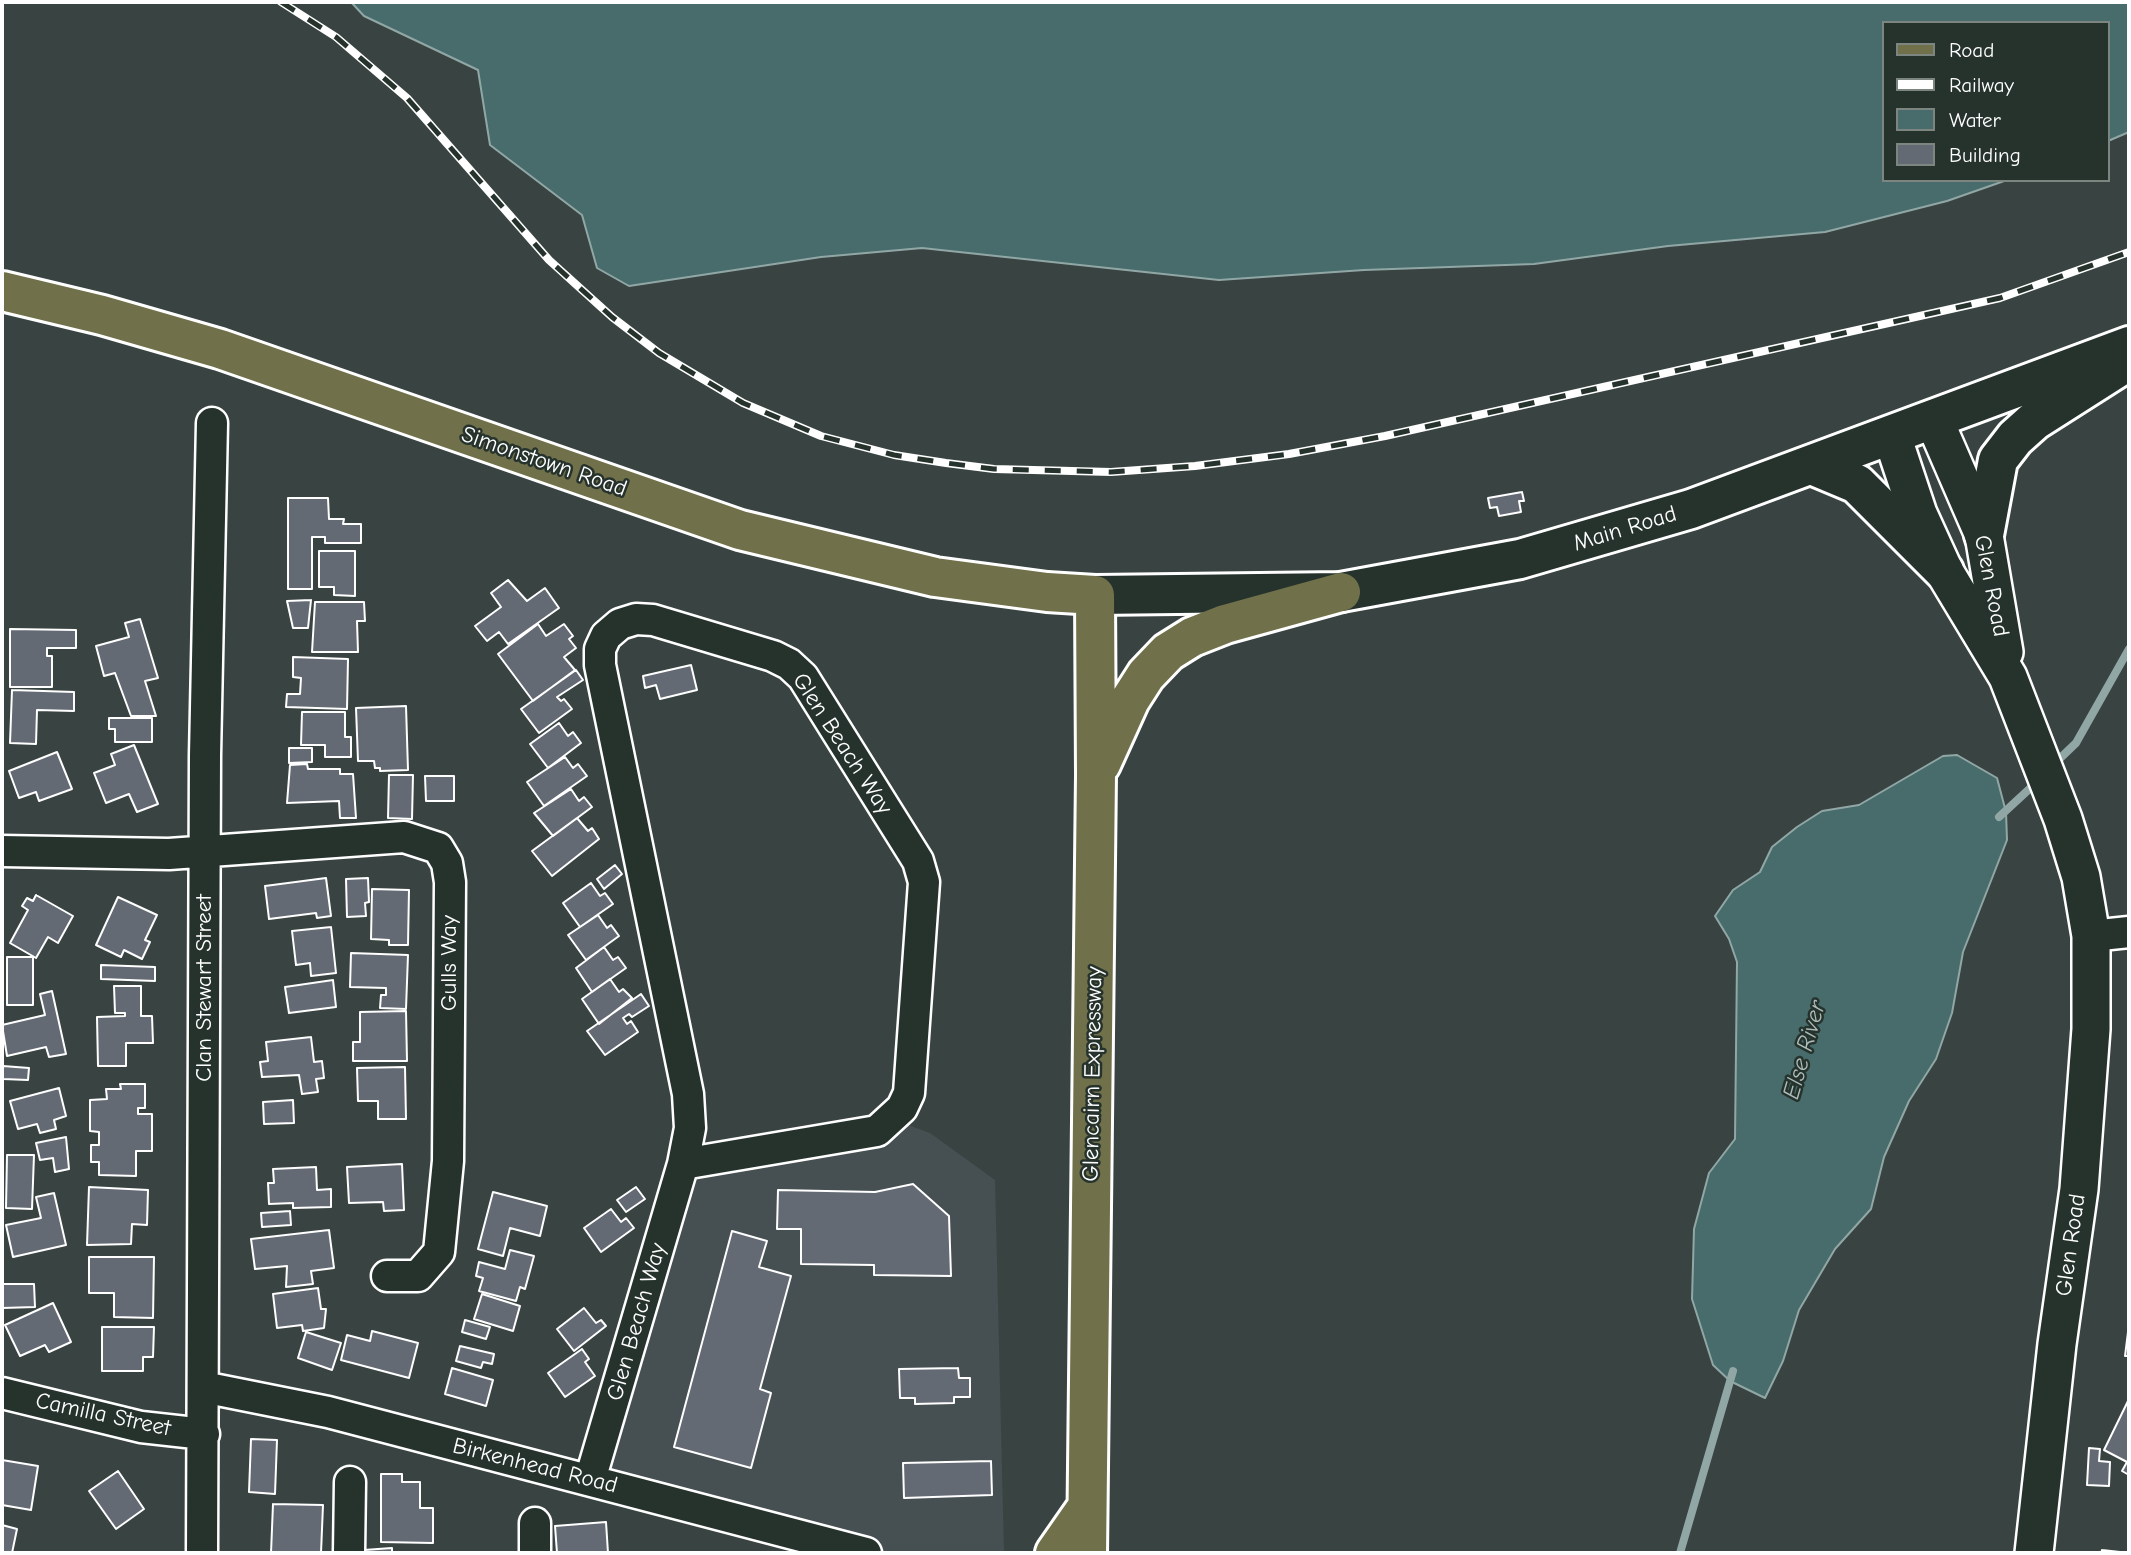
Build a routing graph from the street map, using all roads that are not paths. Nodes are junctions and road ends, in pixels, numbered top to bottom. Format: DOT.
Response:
graph roads {
  1 [pos="2,291"];
  2 [pos="2129,346"];
  3 [pos="2129,360"];
  4 [pos="1934,420"];
  5 [pos="212,423"];
  6 [pos="1892,436"];
  7 [pos="1814,466"];
  8 [pos="1984,535"];
  9 [pos="1944,570"];
  10 [pos="1341,592"];
  11 [pos="1095,595"];
  12 [pos="2008,677"];
  13 [pos="1096,775"];
  14 [pos="2,851"];
  15 [pos="205,851"];
  16 [pos="2129,932"];
  17 [pos="2091,936"];
  18 [pos="683,1164"];
  19 [pos="387,1276"];
  20 [pos="203,1387"];
  21 [pos="2,1393"];
  22 [pos="204,1434"];
  23 [pos="590,1480"];
  24 [pos="350,1482"];
  25 [pos="1087,1507"];
  26 [pos="536,1524"];
  27 [pos="202,1553"];
  28 [pos="349,1553"];
  29 [pos="536,1553"];
  30 [pos="866,1553"];
  31 [pos="1055,1553"];
  32 [pos="1087,1553"];
  33 [pos="2034,1553"];
  1 -- 11 [label="main road, Simonstown Road"];
  2 -- 4 [label="main road, Main Road"];
  3 -- 8 [label="main road"];
  4 -- 6 [label="main road, Main Road"];
  4 -- 8 [label="street, Glen Road"];
  5 -- 15 [label="street, Clan Stewart Street"];
  6 -- 7 [label="main road, Main Road"];
  6 -- 9 [label="street, Glen Road"];
  7 -- 9 [label="main road"];
  7 -- 10 [label="main road, Main Road"];
  8 -- 12 [label="street, Glen Road"];
  9 -- 12 [label="street, Glen Road"];
  10 -- 11 [label="main road, Main Road"];
  10 -- 13 [label="main road"];
  11 -- 13 [label="main road, Glencairn Expressway"];
  12 -- 17 [label="street, Glen Road"];
  13 -- 25 [label="main road, Glencairn Expressway"];
  14 -- 15 [label="street, Gulls Way"];
  15 -- 19 [label="street, Gulls Way"];
  15 -- 20 [label="street, Clan Stewart Street"];
  16 -- 17 [label="street"];
  17 -- 33 [label="street, Glen Road"];
  18 -- 18 [label="street, Glen Beach Way"];
  18 -- 23 [label="street, Glen Beach Way"];
  20 -- 22 [label="street, Clan Stewart Street"];
  20 -- 23 [label="street, Birkenhead Road"];
  21 -- 22 [label="street, Camilla Street"];
  22 -- 27 [label="street, Clan Stewart Street"];
  23 -- 30 [label="street, Birkenhead Road"];
  24 -- 28 [label="street"];
  25 -- 31 [label="main road"];
  25 -- 32 [label="main road, Glencairn Expressway"];
  26 -- 29 [label="street"];
}
